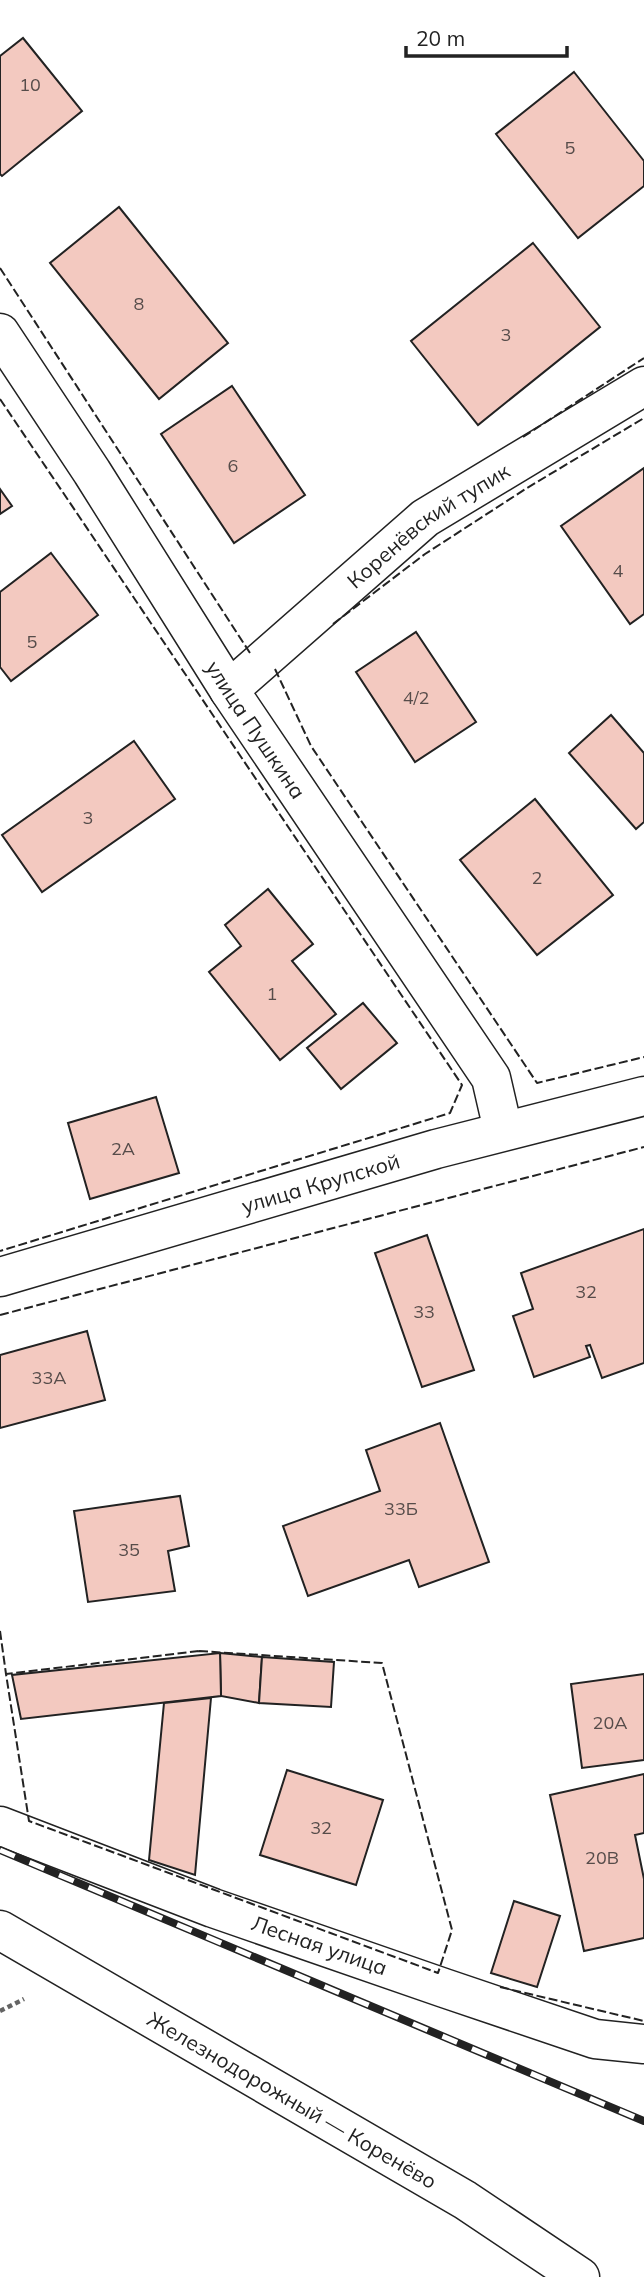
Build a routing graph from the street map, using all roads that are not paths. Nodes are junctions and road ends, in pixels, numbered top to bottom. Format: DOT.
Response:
graph roads {
  1 [pos="0,333"];
  2 [pos="644,386"];
  3 [pos="229,690"];
  4 [pos="644,1096"];
  5 [pos="503,1130"];
  6 [pos="0,1277"];
  7 [pos="0,1826"];
  8 [pos="0,1930"];
  9 [pos="644,2044"];
  10 [pos="580,2277"];
  1 -- 3 [label="street, улица Пушкина"];
  2 -- 3 [label="street, Коренёвский тупик"];
  3 -- 5 [label="street, улица Пушкина"];
  4 -- 5 [label="street, улица Крупской"];
  5 -- 6 [label="street, улица Крупской"];
  7 -- 9 [label="street, Лесная улица"];
  8 -- 10 [label="street, Железнодорожный — Коренёво"];
}
